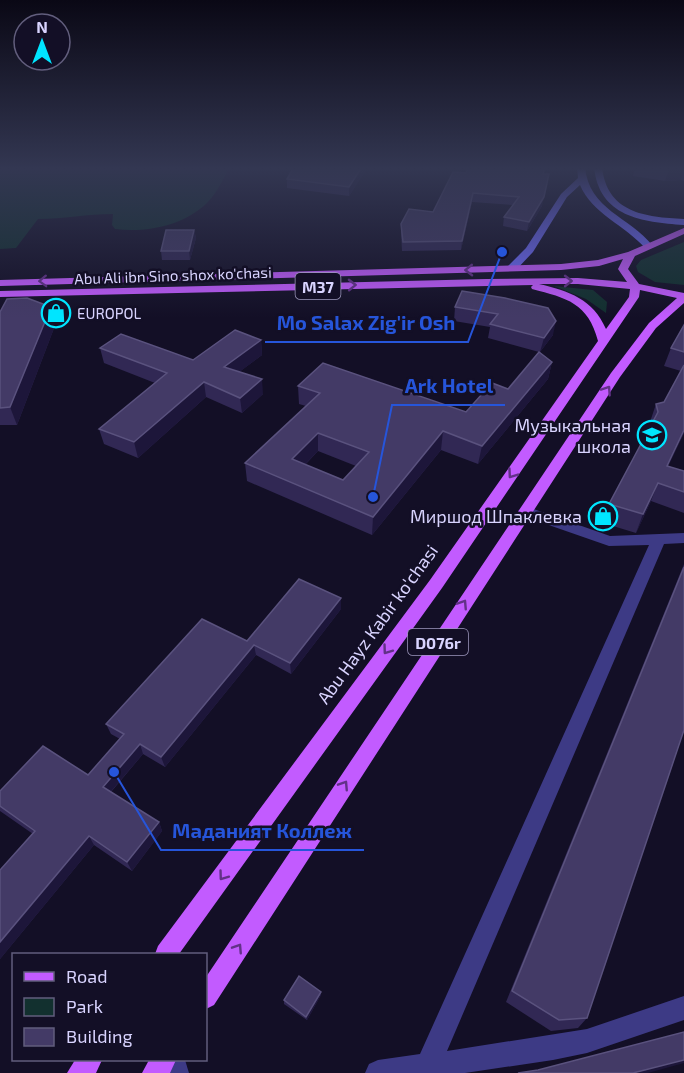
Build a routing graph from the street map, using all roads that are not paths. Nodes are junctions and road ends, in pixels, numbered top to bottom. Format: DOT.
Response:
graph roads {
  1 [pos="551,217"];
  2 [pos="615,217"];
  3 [pos="646,217"];
  4 [pos="684,222"];
  5 [pos="684,231"];
  6 [pos="648,246"];
  7 [pos="631,254"];
  8 [pos="511,269"];
  9 [pos="486,282"];
  10 [pos="0,283"];
  11 [pos="635,286"];
  12 [pos="0,294"];
  13 [pos="684,297"];
  14 [pos="604,342"];
  15 [pos="525,511"];
  16 [pos="684,538"];
  17 [pos="659,539"];
  18 [pos="167,953"];
  19 [pos="207,995"];
  20 [pos="684,1008"];
  21 [pos="428,1066"];
  22 [pos="378,1073"];
  1 -- 8 [label="main road"];
  2 -- 6 [label="main road"];
  3 -- 4 [label="main road"];
  5 -- 6 [label="main road, M37"];
  6 -- 7 [label="main road, M37"];
  7 -- 8 [label="main road, Abu Ali ibn Sino shox ko'chasi / M37"];
  7 -- 11 [label="main road"];
  8 -- 10 [label="main road, Abu Ali ibn Sino shox ko'chasi / M37, one-way"];
  9 -- 11 [label="main road, Abu Ali ibn Sino shox ko'chasi / M37, one-way"];
  12 -- 9 [label="main road, Abu Ali ibn Sino shox ko'chasi / M37, one-way"];
  9 -- 14 [label="main road"];
  11 -- 13 [label="main road, M37"];
  11 -- 14 [label="main road, Abu Hayz Kabir ko'chasi / D076r"];
  15 -- 13 [label="main road, D076r, one-way"];
  14 -- 18 [label="main road, Abu Hayz Kabir ko'chasi / D076r, one-way"];
  15 -- 17 [label="street"];
  19 -- 15 [label="main road, D076r, one-way"];
  16 -- 17 [label="street"];
  17 -- 21 [label="street"];
  20 -- 21 [label="street"];
  21 -- 22 [label="street"];
}
